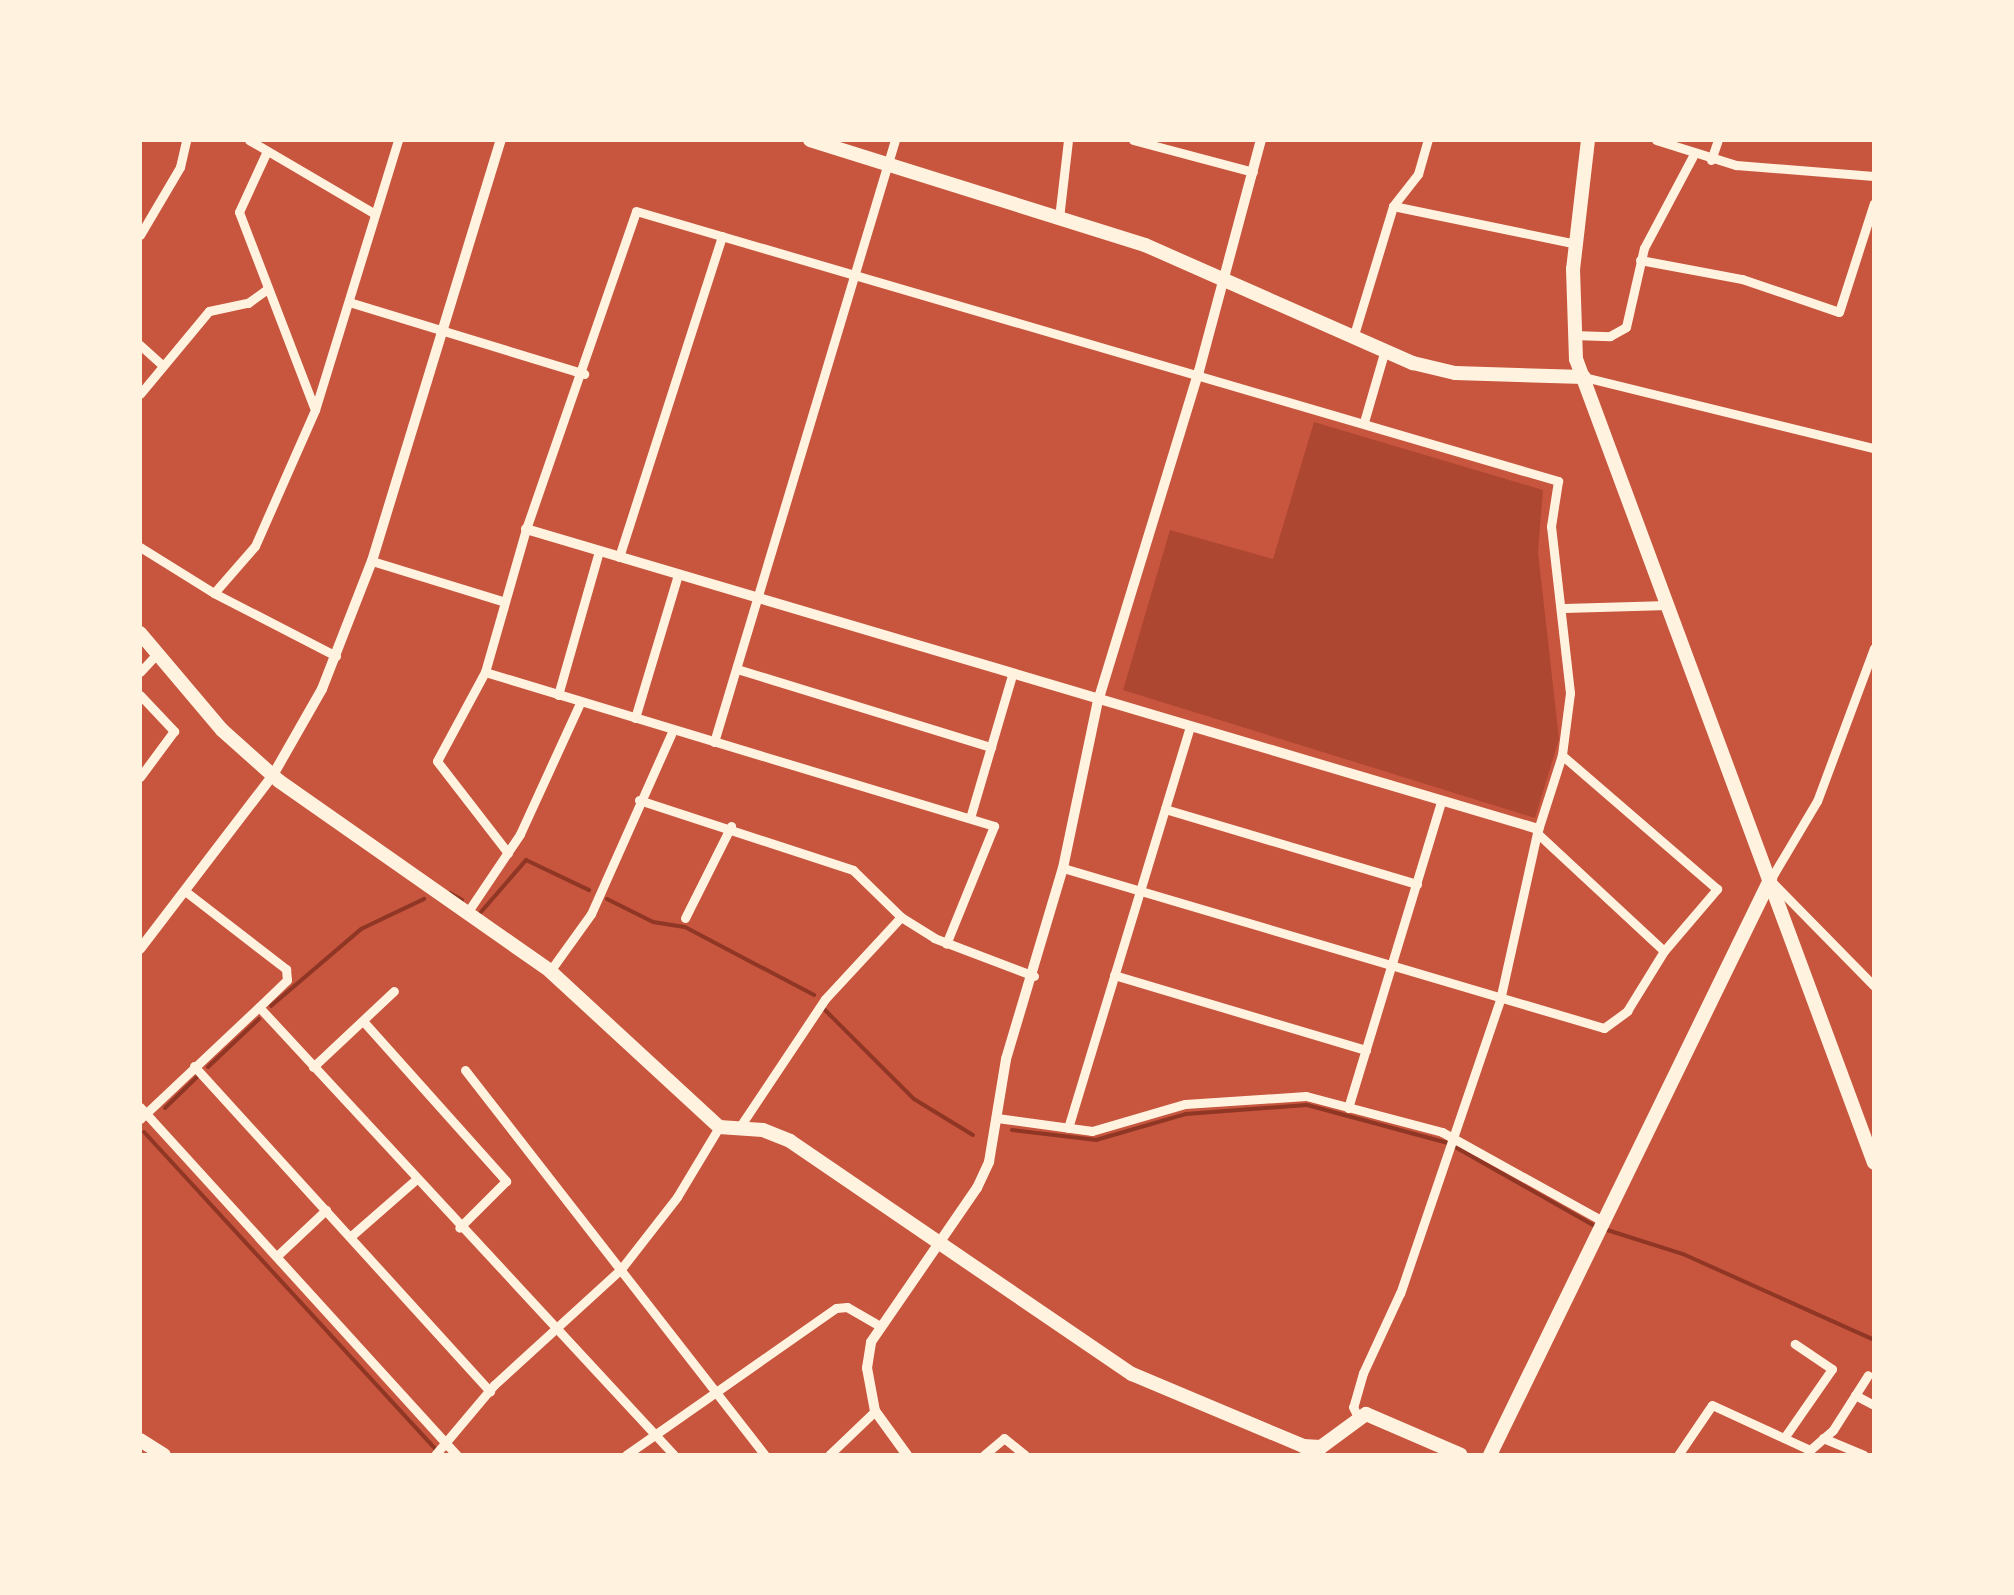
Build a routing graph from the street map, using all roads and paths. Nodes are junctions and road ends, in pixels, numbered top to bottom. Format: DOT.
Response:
graph roads {
  1 [pos="186,140"];
  2 [pos="249,140"];
  3 [pos="398,140"];
  4 [pos="501,140"];
  5 [pos="810,140"];
  6 [pos="894,140"];
  7 [pos="1068,140"];
  8 [pos="1133,140"];
  9 [pos="1262,140"];
  10 [pos="1428,140"];
  11 [pos="1588,140"];
  12 [pos="1656,140"];
  13 [pos="1718,140"];
  14 [pos="267,151"];
  15 [pos="1693,156"];
  16 [pos="1711,160"];
  17 [pos="888,168"];
  18 [pos="1253,172"];
  19 [pos="1874,176"];
  20 [pos="1874,203"];
  21 [pos="1393,206"];
  22 [pos="375,214"];
  23 [pos="1059,218"];
  24 [pos="140,235"];
  25 [pos="722,236"];
  26 [pos="1576,244"];
  27 [pos="1640,260"];
  28 [pos="857,273"];
  29 [pos="1226,279"];
  30 [pos="267,289"];
  31 [pos="349,302"];
  32 [pos="444,332"];
  33 [pos="1573,336"];
  34 [pos="1352,341"];
  35 [pos="140,345"];
  36 [pos="1384,354"];
  37 [pos="161,364"];
  38 [pos="1200,371"];
  39 [pos="584,374"];
  40 [pos="1584,377"];
  41 [pos="140,394"];
  42 [pos="316,410"];
  43 [pos="1364,422"];
  44 [pos="1874,448"];
  45 [pos="526,529"];
  46 [pos="140,547"];
  47 [pos="600,551"];
  48 [pos="619,557"];
  49 [pos="372,562"];
  50 [pos="678,574"];
  51 [pos="214,594"];
  52 [pos="760,599"];
  53 [pos="505,602"];
  54 [pos="1668,605"];
  55 [pos="1564,608"];
  56 [pos="140,632"];
  57 [pos="1874,648"];
  58 [pos="158,653"];
  59 [pos="336,656"];
  60 [pos="737,669"];
  61 [pos="140,672"];
  62 [pos="485,672"];
  63 [pos="1012,675"];
  64 [pos="558,694"];
  65 [pos="140,695"];
  66 [pos="581,701"];
  67 [pos="1098,701"];
  68 [pos="635,718"];
  69 [pos="1190,728"];
  70 [pos="672,730"];
  71 [pos="714,742"];
  72 [pos="991,747"];
  73 [pos="1562,755"];
  74 [pos="274,775"];
  75 [pos="140,778"];
  76 [pos="639,800"];
  77 [pos="1441,801"];
  78 [pos="1165,809"];
  79 [pos="970,818"];
  80 [pos="731,826"];
  81 [pos="1538,831"];
  82 [pos="508,853"];
  83 [pos="1063,868"];
  84 [pos="1770,880"];
  85 [pos="1417,884"];
  86 [pos="185,891"];
  87 [pos="1140,891"];
  88 [pos="467,912"];
  89 [pos="900,917"];
  90 [pos="685,918"];
  91 [pos="946,944"];
  92 [pos="140,949"];
  93 [pos="1664,951"];
  94 [pos="1393,963"];
  95 [pos="550,971"];
  96 [pos="1114,975"];
  97 [pos="1034,976"];
  98 [pos="1874,986"];
  99 [pos="394,991"];
  100 [pos="1500,1000"];
  101 [pos="259,1006"];
  102 [pos="363,1020"];
  103 [pos="1366,1050"];
  104 [pos="194,1066"];
  105 [pos="313,1067"];
  106 [pos="465,1070"];
  107 [pos="1348,1108"];
  108 [pos="142,1113"];
  109 [pos="997,1118"];
  110 [pos="719,1126"];
  111 [pos="739,1128"];
  112 [pos="1068,1128"];
  113 [pos="1452,1137"];
  114 [pos="1872,1151"];
  115 [pos="414,1181"];
  116 [pos="326,1210"];
  117 [pos="1599,1225"];
  118 [pos="459,1228"];
  119 [pos="350,1237"];
  120 [pos="935,1245"];
  121 [pos="278,1255"];
  122 [pos="621,1268"];
  123 [pos="878,1325"];
  124 [pos="556,1329"];
  125 [pos="1795,1344"];
  126 [pos="1868,1375"];
  127 [pos="490,1391"];
  128 [pos="717,1394"];
  129 [pos="1855,1396"];
  130 [pos="1874,1405"];
  131 [pos="874,1411"];
  132 [pos="1359,1418"];
  133 [pos="656,1433"];
  134 [pos="1784,1438"];
  135 [pos="1824,1438"];
  136 [pos="140,1440"];
  137 [pos="441,1448"];
  138 [pos="1317,1451"];
  139 [pos="164,1455"];
  140 [pos="457,1455"];
  141 [pos="626,1455"];
  142 [pos="674,1455"];
  143 [pos="764,1455"];
  144 [pos="829,1455"];
  145 [pos="907,1455"];
  146 [pos="984,1455"];
  147 [pos="1024,1455"];
  148 [pos="1461,1455"];
  149 [pos="1490,1455"];
  150 [pos="1678,1455"];
  151 [pos="1864,1455"];
  1 -- 24 [label="street"];
  2 -- 14 [label="street"];
  3 -- 22 [label="street"];
  4 -- 32 [label="street"];
  5 -- 17 [label="main road"];
  6 -- 17 [label="street"];
  7 -- 23 [label="street"];
  8 -- 18 [label="street"];
  9 -- 18 [label="street"];
  10 -- 21 [label="street"];
  11 -- 26 [label="main road"];
  12 -- 15 [label="street"];
  13 -- 16 [label="street"];
  14 -- 22 [label="street"];
  14 -- 30 [label="street"];
  15 -- 16 [label="street"];
  15 -- 27 [label="street"];
  16 -- 19 [label="street"];
  17 -- 23 [label="main road"];
  17 -- 28 [label="street"];
  18 -- 29 [label="street"];
  20 -- 27 [label="street"];
  21 -- 26 [label="street"];
  21 -- 34 [label="street"];
  22 -- 31 [label="street"];
  23 -- 29 [label="main road"];
  25 -- 28 [label="street"];
  25 -- 39 [label="street"];
  25 -- 48 [label="street"];
  26 -- 33 [label="main road"];
  27 -- 33 [label="street"];
  28 -- 38 [label="street"];
  28 -- 52 [label="street"];
  29 -- 34 [label="main road"];
  29 -- 38 [label="street"];
  30 -- 37 [label="street"];
  30 -- 42 [label="street"];
  31 -- 32 [label="street"];
  31 -- 42 [label="street"];
  32 -- 39 [label="street"];
  32 -- 49 [label="street"];
  33 -- 40 [label="main road"];
  34 -- 36 [label="main road"];
  35 -- 37 [label="street"];
  36 -- 40 [label="main road"];
  36 -- 43 [label="street"];
  37 -- 41 [label="street"];
  38 -- 43 [label="street"];
  38 -- 67 [label="street"];
  39 -- 45 [label="street"];
  40 -- 44 [label="street"];
  40 -- 54 [label="main road"];
  42 -- 51 [label="street"];
  43 -- 55 [label="street"];
  45 -- 47 [label="street"];
  45 -- 53 [label="street"];
  46 -- 51 [label="street"];
  47 -- 48 [label="street"];
  47 -- 64 [label="street"];
  48 -- 50 [label="street"];
  49 -- 53 [label="street"];
  49 -- 59 [label="street"];
  50 -- 52 [label="street"];
  50 -- 68 [label="street"];
  51 -- 59 [label="street"];
  52 -- 60 [label="street"];
  52 -- 63 [label="street"];
  53 -- 62 [label="street"];
  54 -- 55 [label="street"];
  54 -- 84 [label="main road"];
  55 -- 73 [label="street"];
  56 -- 58 [label="main road"];
  57 -- 84 [label="street"];
  58 -- 61 [label="street"];
  58 -- 74 [label="main road"];
  59 -- 74 [label="street"];
  60 -- 71 [label="street"];
  60 -- 72 [label="street"];
  62 -- 64 [label="street"];
  62 -- 82 [label="street"];
  63 -- 67 [label="street"];
  63 -- 72 [label="street"];
  64 -- 66 [label="street"];
  65 -- 75 [label="street"];
  66 -- 68 [label="street"];
  66 -- 82 [label="street"];
  67 -- 69 [label="street"];
  67 -- 83 [label="street"];
  68 -- 70 [label="street"];
  69 -- 77 [label="street"];
  69 -- 78 [label="street"];
  70 -- 71 [label="street"];
  70 -- 76 [label="street"];
  71 -- 79 [label="street"];
  72 -- 79 [label="street"];
  73 -- 81 [label="street"];
  73 -- 93 [label="street"];
  74 -- 86 [label="street"];
  74 -- 88 [label="main road"];
  76 -- 80 [label="street"];
  76 -- 95 [label="street"];
  77 -- 81 [label="street"];
  77 -- 85 [label="street"];
  78 -- 85 [label="street"];
  78 -- 87 [label="street"];
  79 -- 91 [label="street"];
  80 -- 89 [label="street"];
  80 -- 90 [label="street"];
  81 -- 93 [label="street"];
  81 -- 100 [label="street"];
  82 -- 88 [label="street"];
  83 -- 87 [label="street"];
  83 -- 97 [label="street"];
  84 -- 98 [label="street"];
  84 -- 114 [label="main road"];
  84 -- 117 [label="main road"];
  85 -- 94 [label="street"];
  86 -- 92 [label="street"];
  86 -- 101 [label="street"];
  87 -- 94 [label="street"];
  87 -- 96 [label="street"];
  88 -- 95 [label="main road"];
  89 -- 91 [label="street"];
  89 -- 111 [label="street"];
  91 -- 97 [label="street"];
  93 -- 100 [label="street"];
  94 -- 100 [label="street"];
  94 -- 103 [label="street"];
  95 -- 110 [label="main road"];
  96 -- 103 [label="street"];
  96 -- 112 [label="street"];
  97 -- 109 [label="street"];
  99 -- 102 [label="street"];
  100 -- 113 [label="street"];
  101 -- 104 [label="street"];
  101 -- 105 [label="street"];
  102 -- 105 [label="street"];
  102 -- 118 [label="street"];
  103 -- 107 [label="street"];
  104 -- 108 [label="street"];
  104 -- 116 [label="street"];
  105 -- 115 [label="street"];
  106 -- 122 [label="street"];
  107 -- 112 [label="street"];
  107 -- 113 [label="street"];
  108 -- 121 [label="street"];
  109 -- 112 [label="street"];
  109 -- 120 [label="street"];
  110 -- 111 [label="main road"];
  110 -- 122 [label="street"];
  111 -- 120 [label="main road"];
  113 -- 117 [label="street"];
  113 -- 132 [label="street"];
  115 -- 118 [label="street"];
  115 -- 119 [label="street"];
  116 -- 119 [label="street"];
  116 -- 121 [label="street"];
  117 -- 149 [label="main road"];
  118 -- 124 [label="street"];
  119 -- 127 [label="street"];
  120 -- 123 [label="street"];
  120 -- 138 [label="main road"];
  121 -- 137 [label="street"];
  122 -- 124 [label="street"];
  122 -- 128 [label="street"];
  123 -- 128 [label="street"];
  123 -- 131 [label="street"];
  124 -- 127 [label="street"];
  124 -- 133 [label="street"];
  125 -- 134 [label="street"];
  126 -- 129 [label="street"];
  127 -- 137 [label="street"];
  128 -- 133 [label="street"];
  128 -- 143 [label="street"];
  129 -- 130 [label="street"];
  129 -- 135 [label="street"];
  131 -- 144 [label="street"];
  131 -- 145 [label="street"];
  132 -- 138 [label="main road"];
  132 -- 148 [label="main road"];
  133 -- 141 [label="street"];
  133 -- 142 [label="street"];
  134 -- 135 [label="street"];
  134 -- 150 [label="street"];
  135 -- 151 [label="street"];
  136 -- 139 [label="main road"];
  137 -- 140 [label="street"];
  146 -- 147 [label="street"];
}
